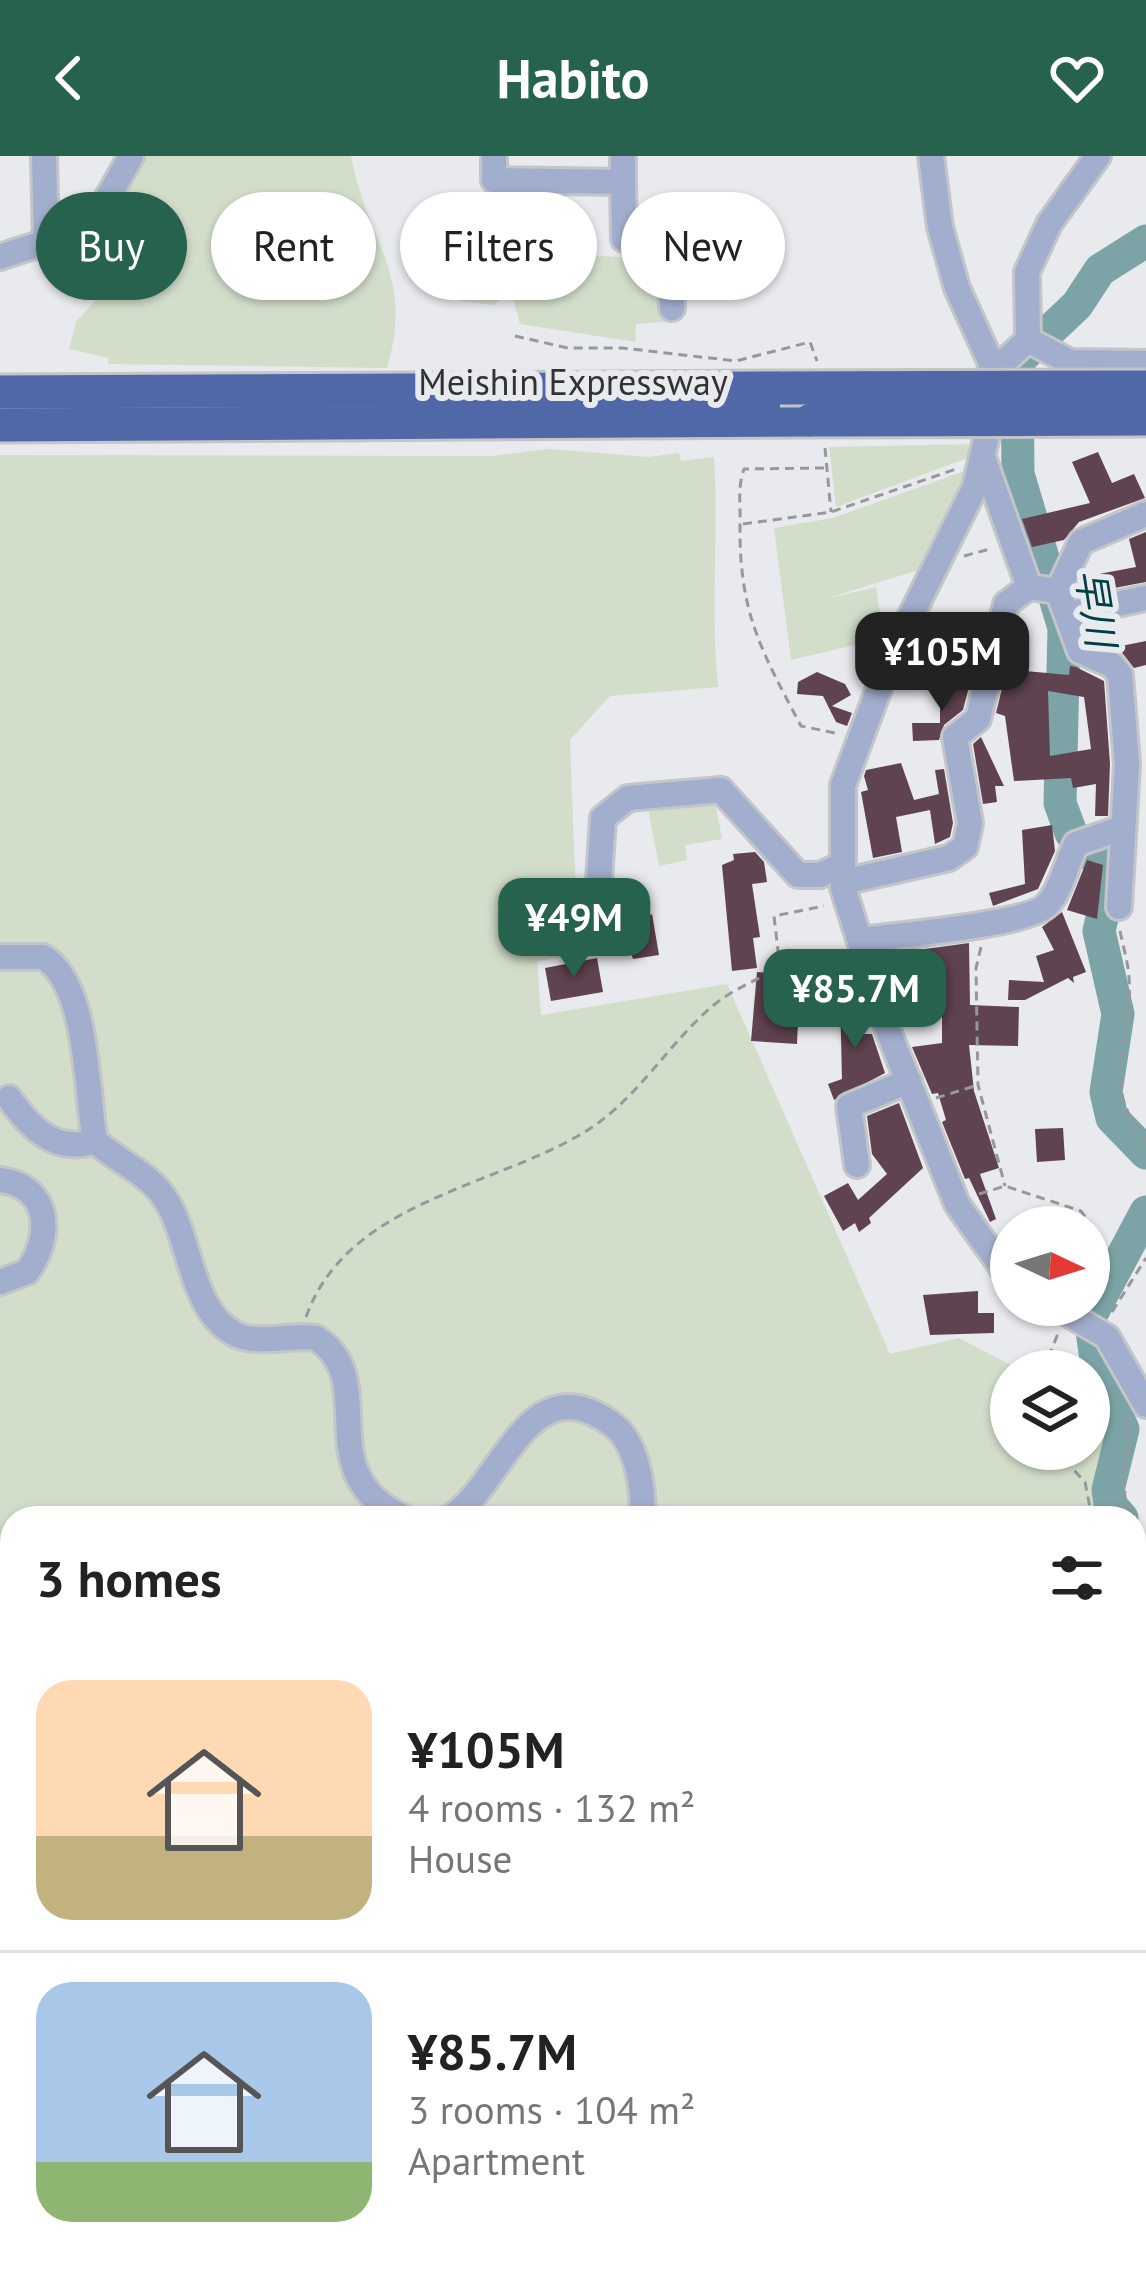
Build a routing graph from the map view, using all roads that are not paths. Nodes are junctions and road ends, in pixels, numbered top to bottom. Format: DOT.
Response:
graph roads {
  1 [pos="44,156"];
  2 [pos="131,156"];
  3 [pos="494,156"];
  4 [pos="623,156"];
  5 [pos="931,156"];
  6 [pos="1098,156"];
  7 [pos="623,182"];
  8 [pos="45,192"];
  9 [pos="112,192"];
  10 [pos="36,244"];
  11 [pos="0,256"];
  12 [pos="672,308"];
  13 [pos="1034,342"];
  14 [pos="991,363"];
  15 [pos="1146,363"];
  16 [pos="1146,387"];
  17 [pos="0,392"];
  18 [pos="1146,419"];
  19 [pos="0,425"];
  20 [pos="984,460"];
  21 [pos="1146,514"];
  22 [pos="1052,595"];
  23 [pos="1146,598"];
  24 [pos="1122,828"];
  25 [pos="839,884"];
  26 [pos="1119,907"];
  27 [pos="628,911"];
  28 [pos="862,940"];
  29 [pos="0,957"];
  30 [pos="913,1092"];
  31 [pos="9,1098"];
  32 [pos="95,1142"];
  33 [pos="857,1165"];
  34 [pos="0,1180"];
  35 [pos="990,1250"];
  36 [pos="0,1282"];
  37 [pos="1090,1326"];
  38 [pos="1144,1401"];
  39 [pos="385,1506"];
  40 [pos="465,1506"];
  41 [pos="640,1506"];
  1 -- 8 [label="street"];
  2 -- 9 [label="street"];
  3 -- 7 [label="street"];
  4 -- 7 [label="street"];
  5 -- 14 [label="street"];
  6 -- 13 [label="street"];
  7 -- 12 [label="street"];
  10 -- 11 [label="street"];
  13 -- 14 [label="street"];
  13 -- 15 [label="street"];
  14 -- 20 [label="street"];
  16 -- 17 [label="highway, Meishin Expressway, bridge"];
  18 -- 19 [label="highway, Meishin Expressway, bridge"];
  20 -- 22 [label="street"];
  20 -- 25 [label="street"];
  21 -- 22 [label="street"];
  22 -- 23 [label="street"];
  22 -- 24 [label="street"];
  22 -- 25 [label="street"];
  24 -- 26 [label="street"];
  24 -- 28 [label="street"];
  25 -- 27 [label="street"];
  25 -- 28 [label="street"];
  28 -- 30 [label="street"];
  29 -- 32 [label="street"];
  30 -- 33 [label="street"];
  30 -- 35 [label="street"];
  31 -- 32 [label="street"];
  32 -- 39 [label="street"];
  34 -- 36 [label="street"];
  37 -- 38 [label="street"];
  40 -- 41 [label="street"];
}
